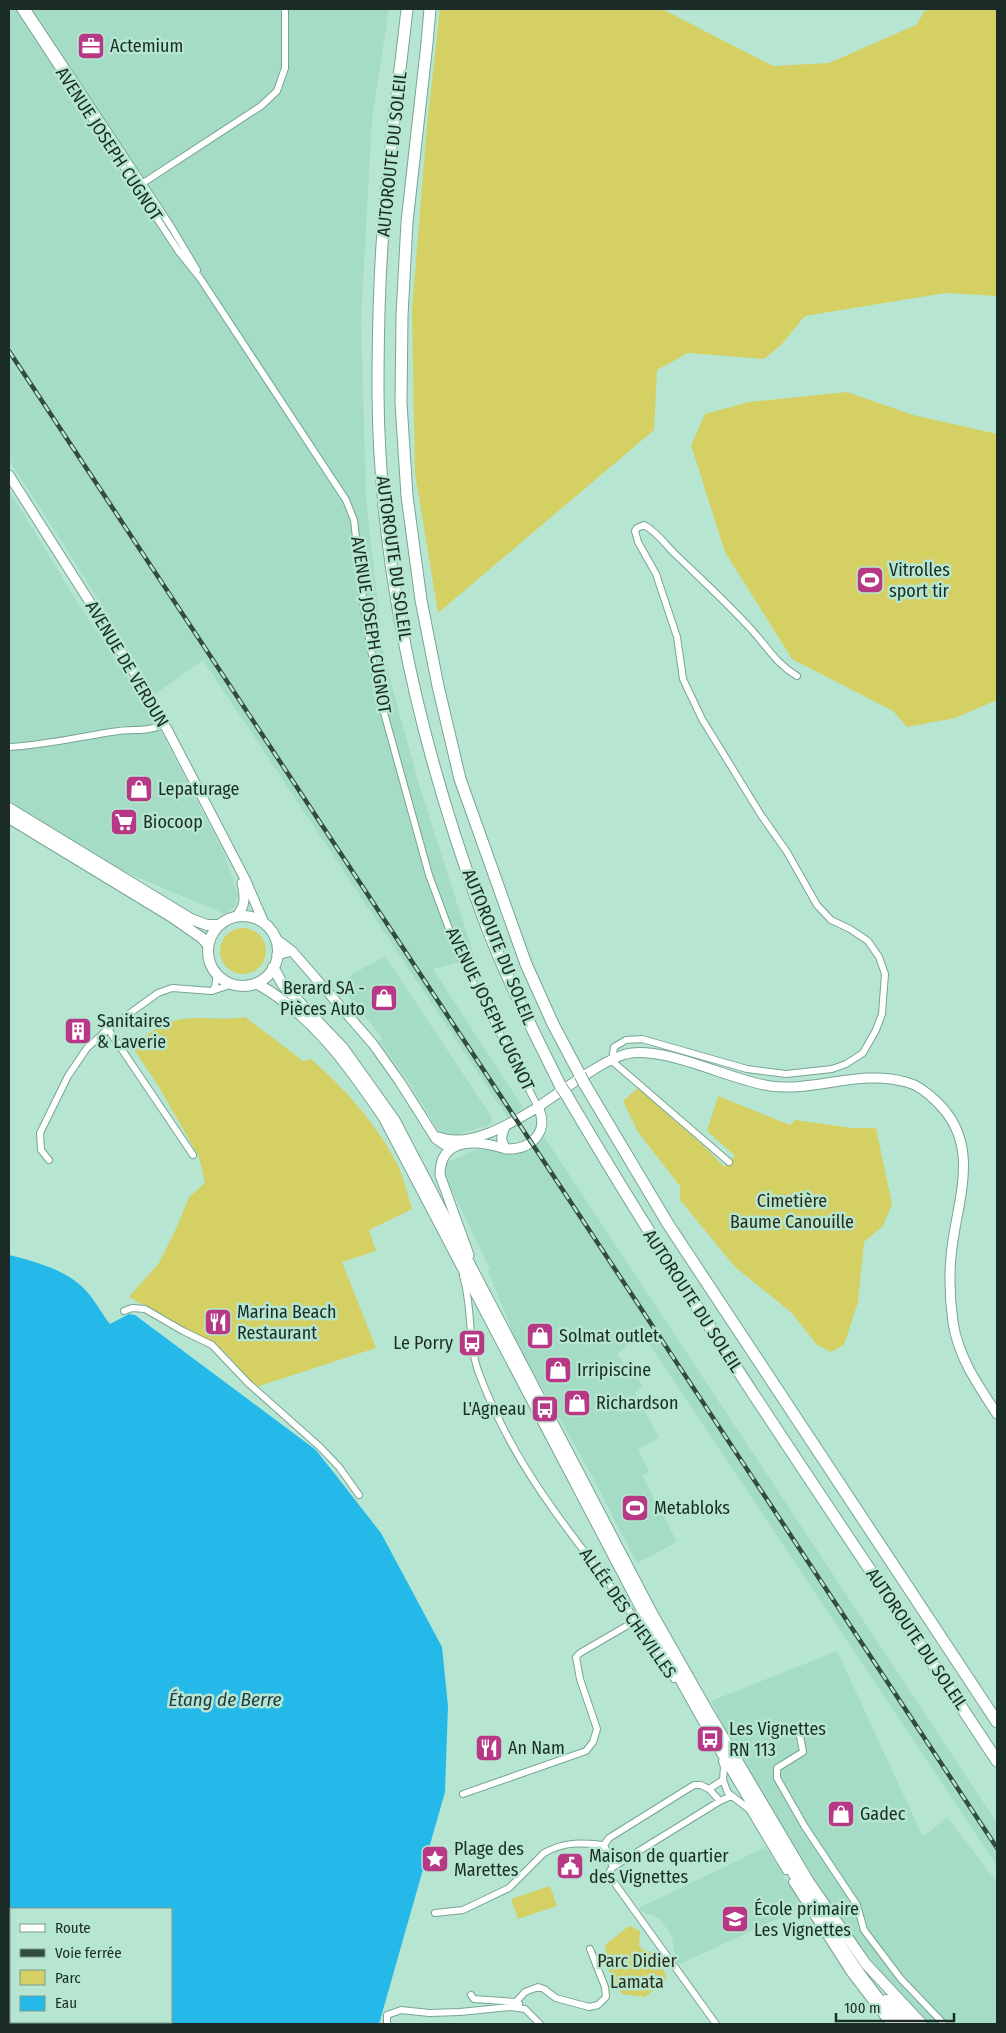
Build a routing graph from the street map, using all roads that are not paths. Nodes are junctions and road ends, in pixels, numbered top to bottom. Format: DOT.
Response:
graph roads {
  1 [pos="20,9"];
  2 [pos="27,9"];
  3 [pos="285,9"];
  4 [pos="406,9"];
  5 [pos="430,9"];
  6 [pos="140,186"];
  7 [pos="9,475"];
  8 [pos="797,676"];
  9 [pos="164,724"];
  10 [pos="9,747"];
  11 [pos="9,808"];
  12 [pos="9,818"];
  13 [pos="234,859"];
  14 [pos="236,917"];
  15 [pos="264,923"];
  16 [pos="220,925"];
  17 [pos="275,938"];
  18 [pos="208,945"];
  19 [pos="292,951"];
  20 [pos="277,955"];
  21 [pos="274,967"];
  22 [pos="217,974"];
  23 [pos="256,983"];
  24 [pos="233,984"];
  25 [pos="212,990"];
  26 [pos="108,1029"];
  27 [pos="612,1061"];
  28 [pos="538,1106"];
  29 [pos="505,1127"];
  30 [pos="432,1133"];
  31 [pos="453,1147"];
  32 [pos="506,1149"];
  33 [pos="193,1155"];
  34 [pos="49,1160"];
  35 [pos="729,1162"];
  36 [pos="456,1256"];
  37 [pos="481,1288"];
  38 [pos="124,1311"];
  39 [pos="997,1414"];
  40 [pos="359,1495"];
  41 [pos="635,1621"];
  42 [pos="997,1722"];
  43 [pos="800,1736"];
  44 [pos="997,1761"];
  45 [pos="723,1780"];
  46 [pos="709,1789"];
  47 [pos="463,1794"];
  48 [pos="731,1796"];
  49 [pos="720,1801"];
  50 [pos="604,1845"];
  51 [pos="613,1867"];
  52 [pos="435,1913"];
  53 [pos="590,1949"];
  54 [pos="860,1974"];
  55 [pos="471,1995"];
  56 [pos="516,2002"];
  57 [pos="525,2009"];
  58 [pos="387,2024"];
  59 [pos="540,2024"];
  60 [pos="716,2024"];
  61 [pos="889,2024"];
  62 [pos="898,2024"];
  63 [pos="910,2024"];
  64 [pos="922,2024"];
  65 [pos="944,2024"];
  1 -- 6 [label="street, AVENUE JOSEPH CUGNOT"];
  2 -- 6 [label="street, AVENUE JOSEPH CUGNOT"];
  3 -- 6 [label="street"];
  4 -- 44 [label="highway, AUTOROUTE DU SOLEIL"];
  5 -- 42 [label="highway, AUTOROUTE DU SOLEIL"];
  6 -- 28 [label="street, AVENUE JOSEPH CUGNOT"];
  7 -- 9 [label="main road, AVENUE DE VERDUN"];
  8 -- 27 [label="street"];
  9 -- 10 [label="street"];
  9 -- 13 [label="main road, AVENUE DE VERDUN"];
  11 -- 16 [label="main road"];
  12 -- 18 [label="main road"];
  13 -- 14 [label="main road"];
  13 -- 15 [label="main road"];
  14 -- 15 [label="main road"];
  14 -- 16 [label="main road"];
  15 -- 17 [label="main road"];
  16 -- 18 [label="main road"];
  17 -- 19 [label="main road"];
  17 -- 20 [label="main road"];
  18 -- 22 [label="main road"];
  19 -- 20 [label="main road"];
  19 -- 30 [label="main road"];
  20 -- 21 [label="main road"];
  21 -- 23 [label="main road"];
  21 -- 37 [label="main road"];
  22 -- 24 [label="main road"];
  22 -- 25 [label="street"];
  23 -- 24 [label="main road"];
  23 -- 36 [label="main road"];
  24 -- 25 [label="street"];
  25 -- 26 [label="street"];
  26 -- 33 [label="street"];
  26 -- 34 [label="street"];
  27 -- 28 [label="main road"];
  27 -- 35 [label="street"];
  27 -- 39 [label="main road"];
  28 -- 29 [label="main road"];
  28 -- 32 [label="main road"];
  29 -- 30 [label="main road"];
  29 -- 32 [label="main road"];
  30 -- 31 [label="main road"];
  31 -- 32 [label="main road"];
  31 -- 37 [label="main road"];
  36 -- 41 [label="street, ALLÉE DES CHEVILLES"];
  36 -- 54 [label="main road"];
  37 -- 64 [label="main road"];
  38 -- 40 [label="street"];
  41 -- 45 [label="street, ALLÉE DES CHEVILLES"];
  41 -- 47 [label="street"];
  43 -- 65 [label="street"];
  45 -- 46 [label="street"];
  45 -- 48 [label="street, ALLÉE DES CHEVILLES"];
  46 -- 49 [label="street"];
  46 -- 50 [label="street"];
  48 -- 49 [label="street"];
  48 -- 61 [label="street, ALLÉE DES CHEVILLES"];
  49 -- 51 [label="street"];
  50 -- 51 [label="street"];
  50 -- 52 [label="street"];
  51 -- 60 [label="street"];
  53 -- 56 [label="street"];
  54 -- 62 [label="main road"];
  54 -- 63 [label="main road"];
  55 -- 56 [label="street"];
  56 -- 57 [label="street"];
  57 -- 58 [label="street"];
  57 -- 59 [label="street"];
}
